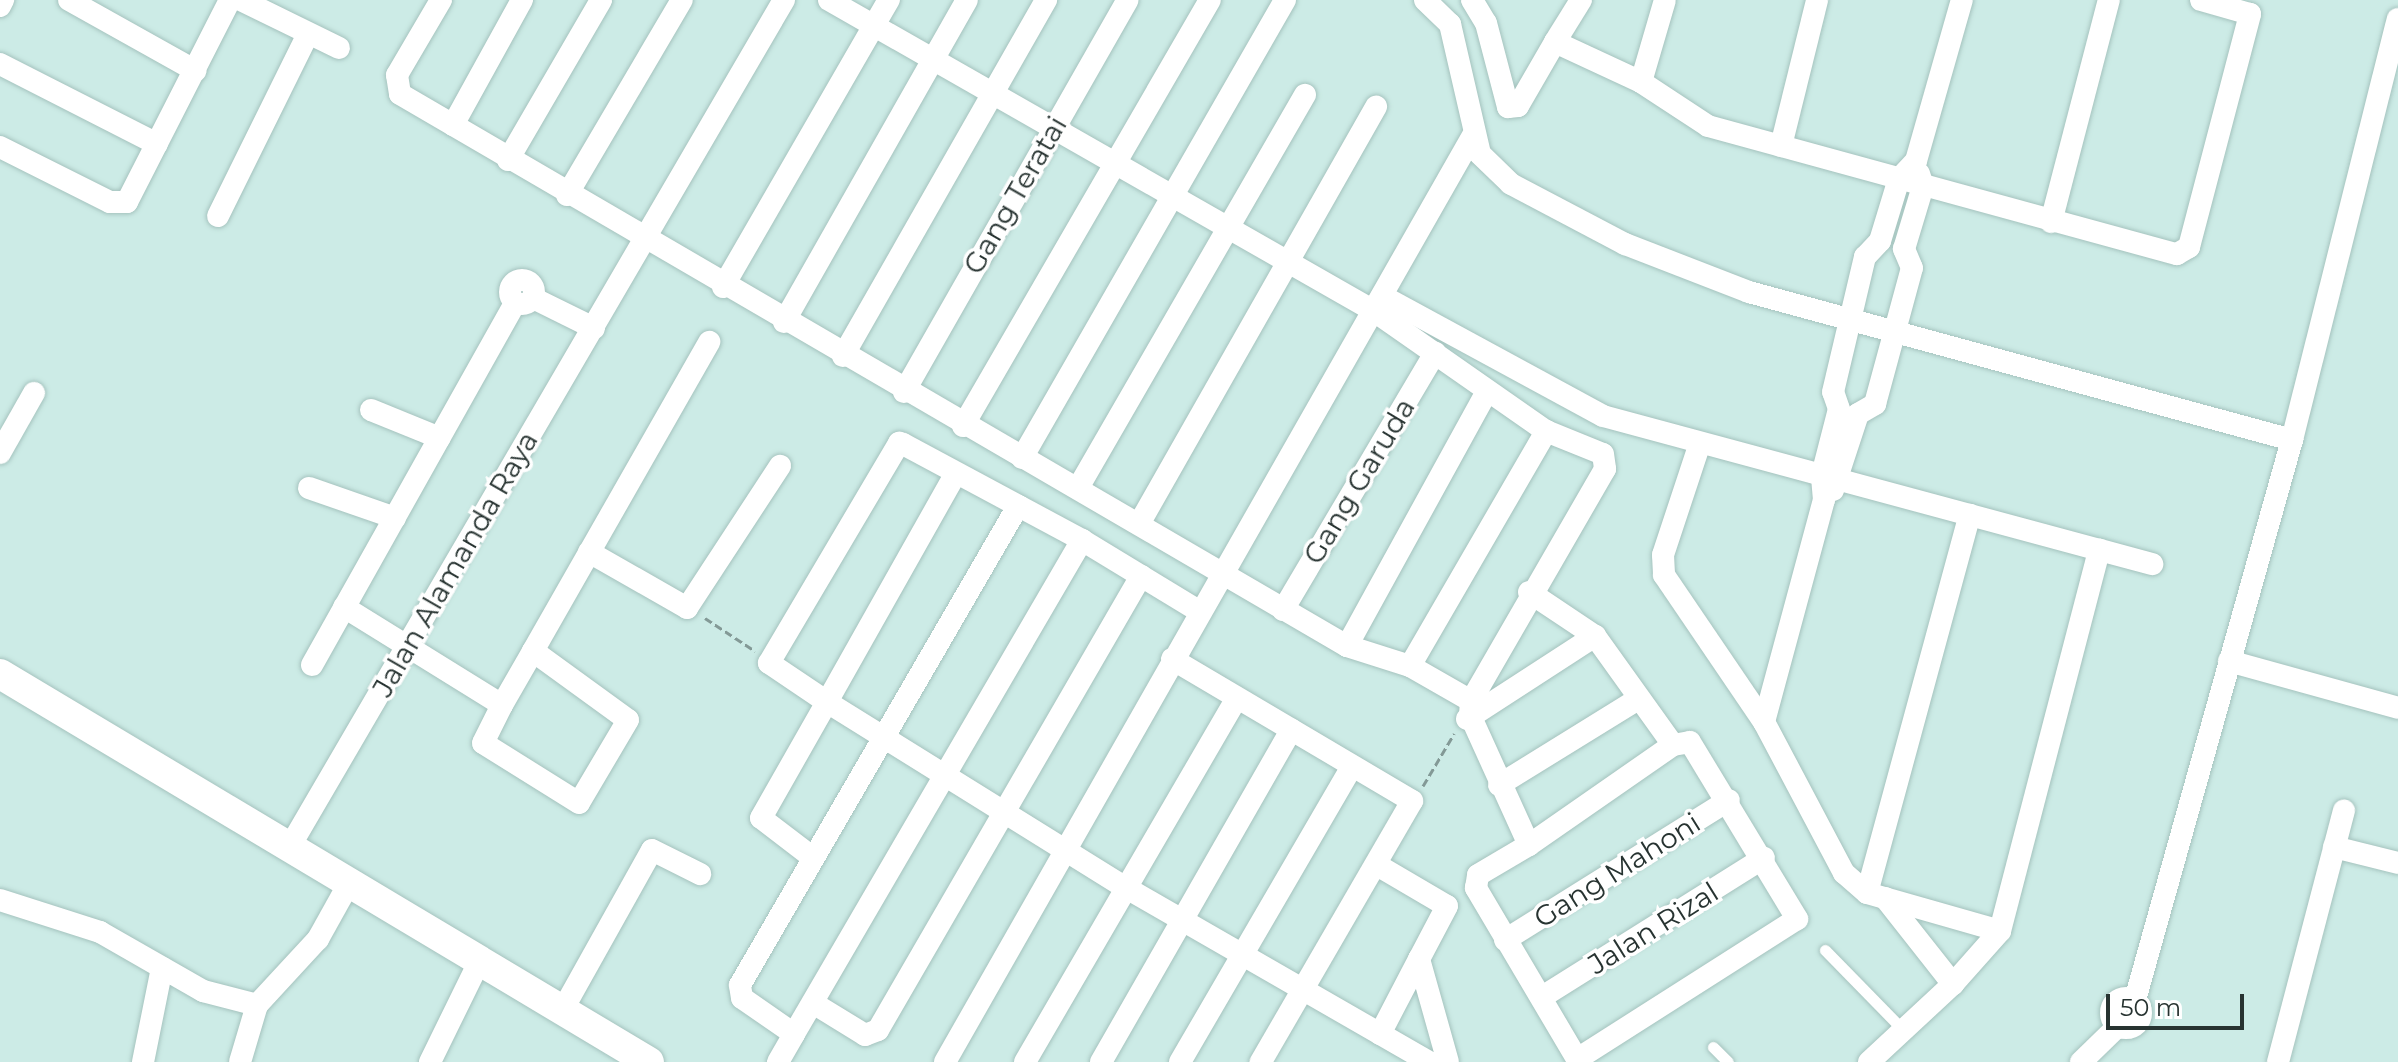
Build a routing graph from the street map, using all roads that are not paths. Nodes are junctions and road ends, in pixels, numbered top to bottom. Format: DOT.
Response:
graph roads {
  1 [pos="3,0"];
  2 [pos="69,0"];
  3 [pos="230,0"];
  4 [pos="241,0"];
  5 [pos="522,0"];
  6 [pos="601,0"];
  7 [pos="682,0"];
  8 [pos="784,0"];
  9 [pos="829,0"];
  10 [pos="889,0"];
  11 [pos="967,0"];
  12 [pos="1046,0"];
  13 [pos="1128,0"];
  14 [pos="1210,0"];
  15 [pos="1285,0"];
  16 [pos="1425,0"];
  17 [pos="1472,0"];
  18 [pos="1581,0"];
  19 [pos="1665,0"];
  20 [pos="1817,0"];
  21 [pos="1962,0"];
  22 [pos="2109,0"];
  23 [pos="2201,0"];
  24 [pos="430,4"];
  25 [pos="0,6"];
  26 [pos="95,6"];
  27 [pos="2251,7"];
  28 [pos="2398,19"];
  29 [pos="874,26"];
  30 [pos="307,36"];
  31 [pos="1555,42"];
  32 [pos="339,48"];
  33 [pos="932,60"];
  34 [pos="0,64"];
  35 [pos="196,71"];
  36 [pos="1641,82"];
  37 [pos="990,94"];
  38 [pos="1305,95"];
  39 [pos="1376,107"];
  40 [pos="453,125"];
  41 [pos="1052,130"];
  42 [pos="1472,137"];
  43 [pos="157,144"];
  44 [pos="1781,146"];
  45 [pos="0,147"];
  46 [pos="508,160"];
  47 [pos="1916,161"];
  48 [pos="1114,166"];
  49 [pos="1899,179"];
  50 [pos="1923,186"];
  51 [pos="567,195"];
  52 [pos="1170,198"];
  53 [pos="218,216"];
  54 [pos="2051,222"];
  55 [pos="1228,231"];
  56 [pos="1880,241"];
  57 [pos="641,249"];
  58 [pos="1904,249"];
  59 [pos="1291,268"];
  60 [pos="723,287"];
  61 [pos="1378,304"];
  62 [pos="1849,321"];
  63 [pos="784,322"];
  64 [pos="594,328"];
  65 [pos="1893,333"];
  66 [pos="709,342"];
  67 [pos="1435,353"];
  68 [pos="843,356"];
  69 [pos="1487,391"];
  70 [pos="904,392"];
  71 [pos="34,393"];
  72 [pos="371,410"];
  73 [pos="1848,412"];
  74 [pos="963,426"];
  75 [pos="1546,431"];
  76 [pos="440,438"];
  77 [pos="2292,440"];
  78 [pos="1700,443"];
  79 [pos="0,453"];
  80 [pos="1022,458"];
  81 [pos="780,466"];
  82 [pos="956,473"];
  83 [pos="1832,477"];
  84 [pos="309,488"];
  85 [pos="1078,488"];
  86 [pos="1018,506"];
  87 [pos="1970,515"];
  88 [pos="395,518"];
  89 [pos="1139,524"];
  90 [pos="1082,540"];
  91 [pos="2099,550"];
  92 [pos="589,552"];
  93 [pos="2152,564"];
  94 [pos="1218,575"];
  95 [pos="1141,576"];
  96 [pos="1529,592"];
  97 [pos="1200,605"];
  98 [pos="344,607"];
  99 [pos="1283,610"];
  100 [pos="1595,636"];
  101 [pos="407,646"];
  102 [pos="1347,646"];
  103 [pos="533,651"];
  104 [pos="1172,659"];
  105 [pos="2229,661"];
  106 [pos="312,665"];
  107 [pos="1410,666"];
  108 [pos="0,674"];
  109 [pos="1236,699"];
  110 [pos="1635,701"];
  111 [pos="827,702"];
  112 [pos="502,705"];
  113 [pos="2398,708"];
  114 [pos="1467,715"];
  115 [pos="1764,722"];
  116 [pos="1291,730"];
  117 [pos="886,738"];
  118 [pos="1673,745"];
  119 [pos="1352,767"];
  120 [pos="945,777"];
  121 [pos="1499,785"];
  122 [pos="1729,800"];
  123 [pos="2344,811"];
  124 [pos="1003,813"];
  125 [pos="1529,845"];
  126 [pos="2334,847"];
  127 [pos="289,848"];
  128 [pos="1064,851"];
  129 [pos="812,857"];
  130 [pos="1764,858"];
  131 [pos="2398,863"];
  132 [pos="1377,865"];
  133 [pos="700,874"];
  134 [pos="348,885"];
  135 [pos="1123,886"];
  136 [pos="1876,896"];
  137 [pos="0,900"];
  138 [pos="1182,919"];
  139 [pos="2000,931"];
  140 [pos="1505,940"];
  141 [pos="1825,950"];
  142 [pos="1242,952"];
  143 [pos="1419,959"];
  144 [pos="479,962"];
  145 [pos="162,968"];
  146 [pos="1953,984"];
  147 [pos="1308,992"];
  148 [pos="1542,997"];
  149 [pos="813,1003"];
  150 [pos="257,1005"];
  151 [pos="562,1011"];
  152 [pos="1901,1028"];
  153 [pos="794,1034"];
  154 [pos="1380,1034"];
  155 [pos="1713,1047"];
  156 [pos="1575,1061"];
  157 [pos="143,1062"];
  158 [pos="240,1062"];
  159 [pos="430,1062"];
  160 [pos="649,1062"];
  161 [pos="778,1062"];
  162 [pos="945,1062"];
  163 [pos="1025,1062"];
  164 [pos="1101,1062"];
  165 [pos="1180,1062"];
  166 [pos="1261,1062"];
  167 [pos="1429,1062"];
  168 [pos="1448,1062"];
  169 [pos="1728,1062"];
  170 [pos="1869,1062"];
  171 [pos="2081,1062"];
  172 [pos="2278,1062"];
  1 -- 25 [label="street"];
  2 -- 26 [label="street"];
  3 -- 35 [label="street"];
  4 -- 30 [label="street"];
  5 -- 40 [label="street"];
  6 -- 46 [label="street"];
  7 -- 51 [label="street"];
  8 -- 57 [label="street, Jalan Alamanda Raya"];
  9 -- 29 [label="street"];
  10 -- 29 [label="street"];
  11 -- 33 [label="street"];
  12 -- 37 [label="street"];
  13 -- 41 [label="street, Gang Teratai"];
  14 -- 48 [label="street"];
  15 -- 52 [label="street"];
  16 -- 42 [label="street"];
  17 -- 31 [label="street"];
  18 -- 31 [label="street"];
  19 -- 36 [label="street"];
  20 -- 44 [label="street"];
  21 -- 47 [label="street"];
  22 -- 54 [label="street"];
  23 -- 27 [label="street"];
  24 -- 40 [label="street"];
  26 -- 35 [label="street"];
  27 -- 54 [label="street"];
  28 -- 77 [label="street"];
  29 -- 33 [label="street"];
  29 -- 60 [label="street"];
  30 -- 32 [label="street"];
  30 -- 53 [label="street"];
  31 -- 36 [label="street"];
  33 -- 37 [label="street"];
  33 -- 63 [label="street"];
  34 -- 43 [label="street"];
  35 -- 43 [label="street"];
  36 -- 44 [label="street"];
  37 -- 41 [label="street"];
  37 -- 68 [label="street"];
  38 -- 55 [label="street"];
  39 -- 59 [label="street"];
  40 -- 46 [label="street"];
  41 -- 48 [label="street"];
  41 -- 70 [label="street, Gang Teratai"];
  42 -- 61 [label="street"];
  42 -- 62 [label="street"];
  43 -- 45 [label="street"];
  44 -- 49 [label="street"];
  46 -- 51 [label="street"];
  47 -- 49 [label="street"];
  47 -- 50 [label="street"];
  48 -- 52 [label="street"];
  48 -- 74 [label="street"];
  49 -- 50 [label="street"];
  49 -- 56 [label="street"];
  50 -- 54 [label="street"];
  50 -- 58 [label="street"];
  51 -- 57 [label="street"];
  52 -- 55 [label="street"];
  52 -- 80 [label="street"];
  55 -- 59 [label="street"];
  55 -- 85 [label="street"];
  56 -- 58 [label="street"];
  56 -- 62 [label="street"];
  57 -- 60 [label="street"];
  57 -- 64 [label="street, Jalan Alamanda Raya"];
  58 -- 65 [label="street"];
  59 -- 61 [label="street"];
  59 -- 89 [label="street"];
  60 -- 63 [label="street"];
  61 -- 67 [label="street"];
  61 -- 78 [label="street"];
  61 -- 94 [label="street"];
  62 -- 65 [label="street"];
  62 -- 73 [label="street"];
  63 -- 68 [label="street"];
  64 -- 76 [label="street"];
  64 -- 101 [label="street, Jalan Alamanda Raya"];
  65 -- 73 [label="street"];
  65 -- 77 [label="street"];
  66 -- 92 [label="street"];
  67 -- 69 [label="street"];
  67 -- 99 [label="street, Gang Garuda"];
  68 -- 70 [label="street"];
  69 -- 75 [label="street"];
  69 -- 102 [label="street"];
  70 -- 74 [label="street"];
  71 -- 79 [label="street"];
  72 -- 76 [label="street"];
  73 -- 83 [label="street"];
  74 -- 80 [label="street"];
  75 -- 96 [label="street"];
  75 -- 107 [label="street"];
  76 -- 88 [label="street"];
  77 -- 105 [label="street"];
  78 -- 83 [label="street"];
  78 -- 115 [label="street"];
  80 -- 85 [label="street"];
  81 -- 92 [label="street"];
  82 -- 86 [label="street"];
  82 -- 111 [label="street"];
  82 -- 111 [label="street"];
  83 -- 87 [label="street"];
  83 -- 115 [label="street"];
  84 -- 88 [label="street"];
  85 -- 89 [label="street"];
  86 -- 90 [label="street"];
  86 -- 117 [label="street"];
  87 -- 91 [label="street"];
  87 -- 136 [label="street"];
  88 -- 98 [label="street"];
  89 -- 94 [label="street"];
  90 -- 95 [label="street"];
  90 -- 120 [label="street"];
  91 -- 93 [label="street"];
  91 -- 139 [label="street"];
  92 -- 103 [label="street"];
  94 -- 97 [label="street"];
  94 -- 99 [label="street"];
  95 -- 97 [label="street"];
  95 -- 124 [label="street"];
  96 -- 100 [label="street"];
  96 -- 114 [label="street"];
  97 -- 104 [label="street"];
  98 -- 101 [label="street"];
  98 -- 106 [label="street"];
  99 -- 102 [label="street"];
  100 -- 110 [label="street"];
  100 -- 114 [label="street"];
  101 -- 112 [label="street"];
  101 -- 127 [label="street, Jalan Alamanda Raya"];
  102 -- 107 [label="street"];
  103 -- 112 [label="street"];
  103 -- 112 [label="street"];
  104 -- 109 [label="street"];
  104 -- 128 [label="street"];
  105 -- 113 [label="street"];
  105 -- 171 [label="street"];
  107 -- 114 [label="street"];
  108 -- 127 [label="main road"];
  109 -- 116 [label="street"];
  109 -- 135 [label="street"];
  110 -- 118 [label="street"];
  110 -- 121 [label="street"];
  111 -- 117 [label="street"];
  111 -- 129 [label="street"];
  114 -- 121 [label="street"];
  115 -- 136 [label="street"];
  116 -- 119 [label="street"];
  116 -- 138 [label="street"];
  117 -- 120 [label="street"];
  117 -- 129 [label="street"];
  118 -- 122 [label="street"];
  118 -- 125 [label="street"];
  119 -- 132 [label="street"];
  119 -- 142 [label="street"];
  120 -- 124 [label="street"];
  120 -- 149 [label="street"];
  121 -- 125 [label="street"];
  122 -- 130 [label="street"];
  122 -- 140 [label="street, Gang Mahoni"];
  123 -- 126 [label="street"];
  124 -- 128 [label="street"];
  124 -- 149 [label="street"];
  125 -- 140 [label="street"];
  126 -- 131 [label="street"];
  126 -- 172 [label="street"];
  127 -- 134 [label="main road"];
  128 -- 135 [label="street"];
  128 -- 162 [label="street"];
  129 -- 153 [label="street"];
  130 -- 148 [label="street, Jalan Rizal"];
  130 -- 156 [label="street"];
  132 -- 143 [label="street"];
  132 -- 147 [label="street"];
  133 -- 151 [label="street"];
  134 -- 144 [label="main road"];
  134 -- 150 [label="street"];
  135 -- 138 [label="street"];
  135 -- 163 [label="street"];
  136 -- 139 [label="street"];
  136 -- 146 [label="street"];
  137 -- 145 [label="street"];
  138 -- 142 [label="street"];
  138 -- 164 [label="street"];
  139 -- 146 [label="street"];
  140 -- 148 [label="street"];
  141 -- 152 [label="lane"];
  142 -- 147 [label="street"];
  142 -- 165 [label="street"];
  143 -- 154 [label="street"];
  143 -- 168 [label="street"];
  144 -- 151 [label="main road"];
  144 -- 159 [label="street"];
  145 -- 150 [label="street"];
  145 -- 157 [label="street"];
  146 -- 152 [label="street"];
  147 -- 154 [label="street"];
  147 -- 166 [label="street"];
  148 -- 156 [label="street"];
  149 -- 153 [label="street"];
  150 -- 158 [label="street"];
  151 -- 160 [label="main road"];
  152 -- 170 [label="street"];
  153 -- 161 [label="street"];
  154 -- 167 [label="street"];
  155 -- 169 [label="lane"];
}
